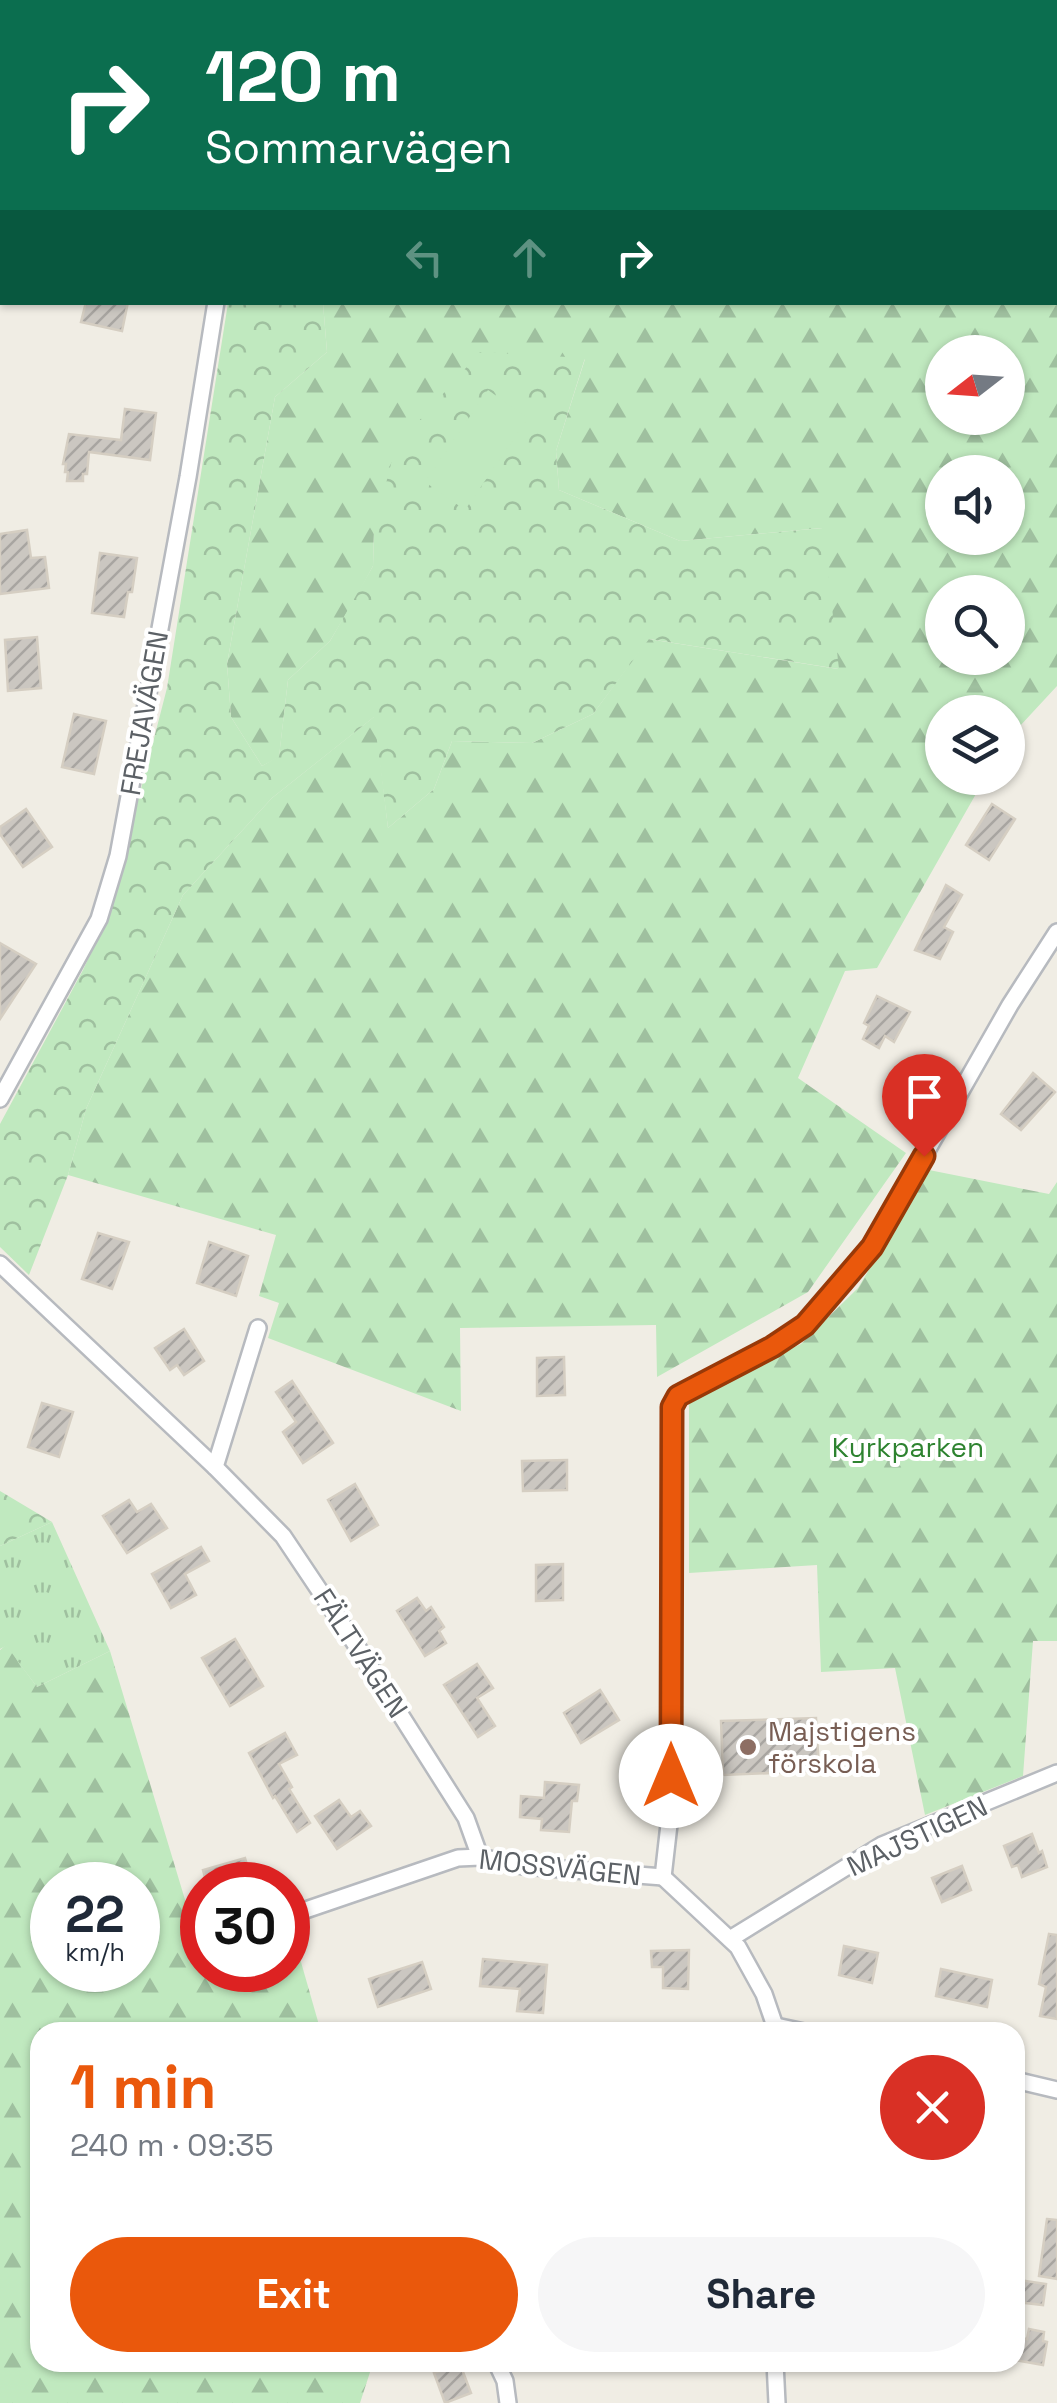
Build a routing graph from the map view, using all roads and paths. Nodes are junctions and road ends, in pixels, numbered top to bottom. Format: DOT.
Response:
graph roads {
  1 [pos="216,305"];
  2 [pos="1057,932"];
  3 [pos="0,1099"];
  4 [pos="0,1264"];
  5 [pos="258,1328"];
  6 [pos="216,1467"];
  7 [pos="1057,1774"];
  8 [pos="480,1857"];
  9 [pos="663,1877"];
  10 [pos="310,1908"];
  11 [pos="730,1939"];
  12 [pos="773,2022"];
  13 [pos="1025,2082"];
  14 [pos="1057,2090"];
  15 [pos="501,2372"];
  16 [pos="776,2372"];
  17 [pos="508,2403"];
  18 [pos="777,2403"];
  1 -- 3 [label="street, FREJAVÄGEN"];
  2 -- 9 [label="street"];
  4 -- 6 [label="street, FÄLTVÄGEN"];
  5 -- 6 [label="street"];
  6 -- 8 [label="street, FÄLTVÄGEN"];
  7 -- 11 [label="street, MAJSTIGEN"];
  8 -- 9 [label="street, MOSSVÄGEN"];
  8 -- 10 [label="street, MOSSVÄGEN"];
  9 -- 11 [label="street"];
  11 -- 12 [label="street"];
  13 -- 14 [label="street"];
  15 -- 17 [label="street"];
  16 -- 18 [label="street"];
}
